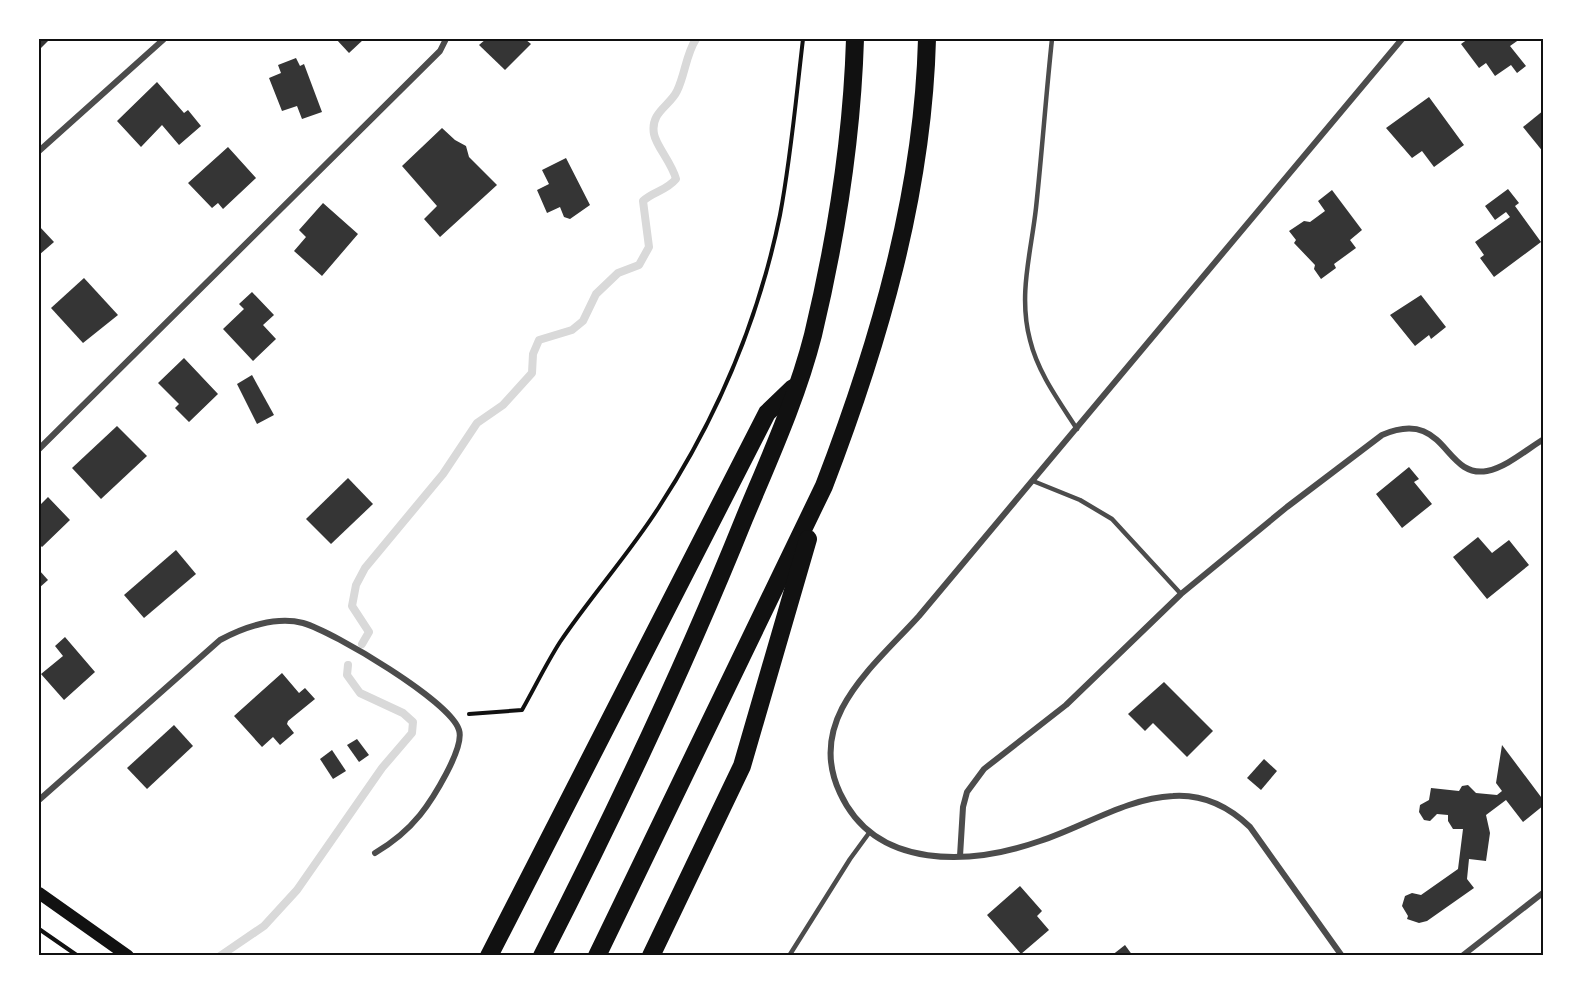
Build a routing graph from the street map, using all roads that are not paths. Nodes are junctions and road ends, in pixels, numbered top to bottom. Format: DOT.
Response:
graph roads {
  1 [pos="164,39"];
  2 [pos="446,39"];
  3 [pos="855,39"];
  4 [pos="927,39"];
  5 [pos="1052,39"];
  6 [pos="1402,39"];
  7 [pos="39,151"];
  8 [pos="798,383"];
  9 [pos="1077,429"];
  10 [pos="1544,439"];
  11 [pos="39,449"];
  12 [pos="1033,481"];
  13 [pos="824,486"];
  14 [pos="1181,594"];
  15 [pos="39,800"];
  16 [pos="869,833"];
  17 [pos="375,853"];
  18 [pos="960,856"];
  19 [pos="1544,892"];
  20 [pos="39,893"];
  21 [pos="128,956"];
  22 [pos="489,956"];
  23 [pos="542,956"];
  24 [pos="597,956"];
  25 [pos="651,956"];
  26 [pos="789,956"];
  27 [pos="1342,956"];
  28 [pos="1462,956"];
  1 -- 7 [label="street"];
  2 -- 11 [label="street"];
  3 -- 8 [label="highway"];
  4 -- 13 [label="highway"];
  5 -- 9 [label="lane"];
  6 -- 9 [label="street"];
  8 -- 22 [label="highway"];
  8 -- 23 [label="highway"];
  9 -- 12 [label="street"];
  10 -- 14 [label="street"];
  12 -- 14 [label="lane"];
  12 -- 16 [label="street"];
  13 -- 24 [label="highway"];
  13 -- 25 [label="highway"];
  14 -- 18 [label="street"];
  15 -- 17 [label="street"];
  16 -- 18 [label="street"];
  16 -- 26 [label="lane"];
  18 -- 27 [label="street"];
  19 -- 28 [label="street"];
  20 -- 21 [label="main road"];
}
